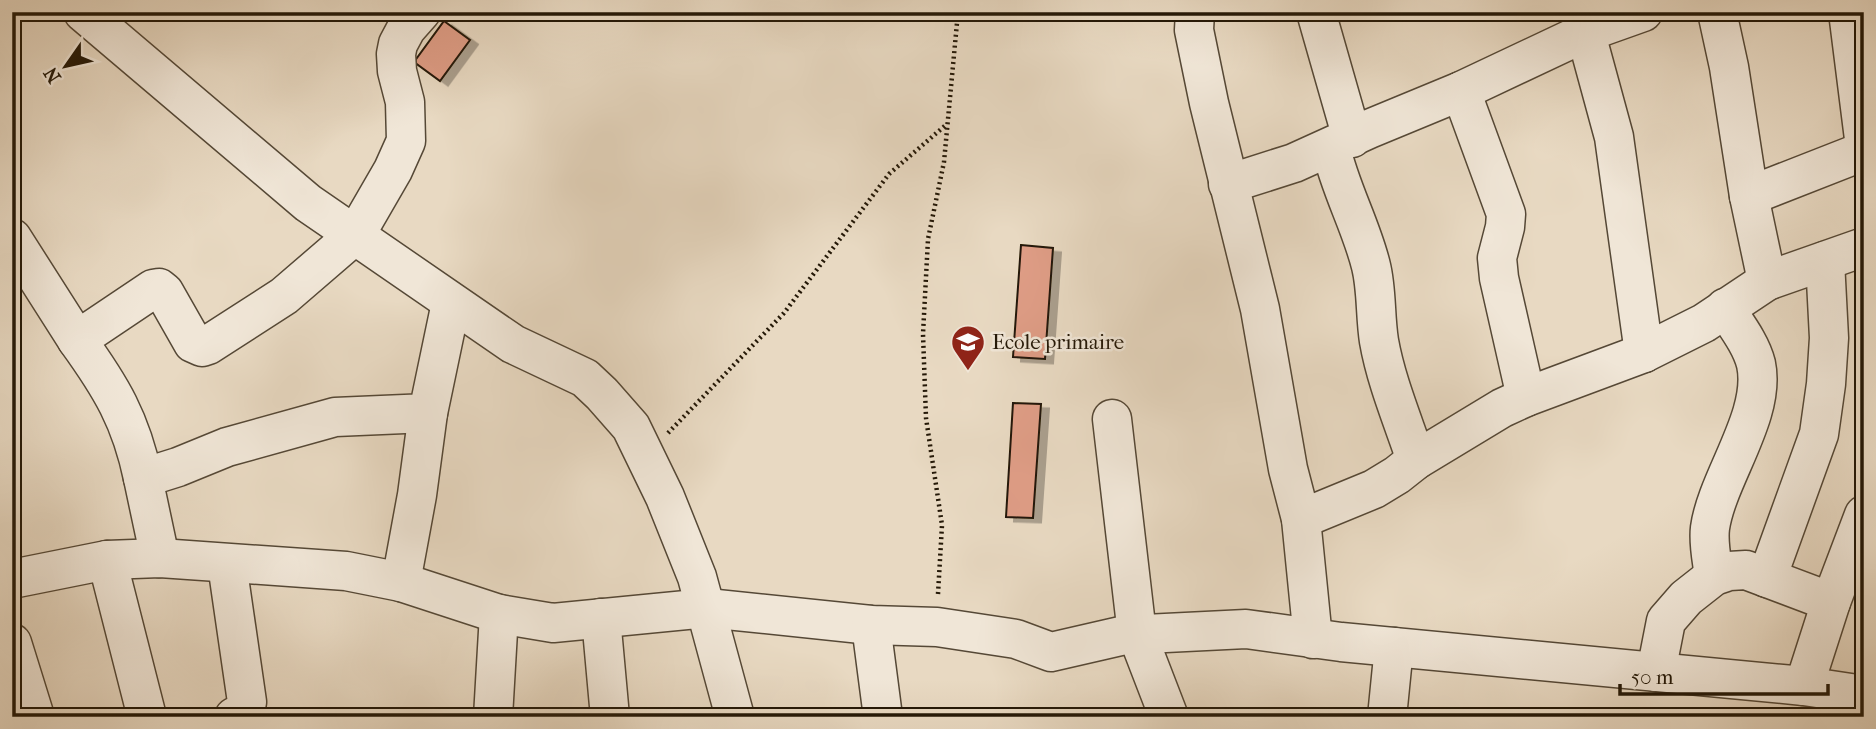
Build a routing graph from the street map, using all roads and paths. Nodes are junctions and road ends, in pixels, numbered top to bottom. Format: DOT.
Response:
graph roads {
  1 [pos="83,12"];
  2 [pos="958,12"];
  3 [pos="1195,12"];
  4 [pos="1316,12"];
  5 [pos="1643,12"];
  6 [pos="1717,12"];
  7 [pos="1848,12"];
  8 [pos="409,18"];
  9 [pos="1582,22"];
  10 [pos="1461,91"];
  11 [pos="947,123"];
  12 [pos="1864,139"];
  13 [pos="1342,143"];
  14 [pos="1864,151"];
  15 [pos="1228,184"];
  16 [pos="1749,196"];
  17 [pos="356,234"];
  18 [pos="12,238"];
  19 [pos="1864,247"];
  20 [pos="1825,261"];
  21 [pos="1766,281"];
  22 [pos="451,303"];
  23 [pos="1725,308"];
  24 [pos="77,340"];
  25 [pos="1644,354"];
  26 [pos="1526,397"];
  27 [pos="428,413"];
  28 [pos="1112,419"];
  29 [pos="645,456"];
  30 [pos="1416,460"];
  31 [pos="143,478"];
  32 [pos="1301,519"];
  33 [pos="1859,538"];
  34 [pos="160,558"];
  35 [pos="107,560"];
  36 [pos="227,564"];
  37 [pos="1714,576"];
  38 [pos="1767,578"];
  39 [pos="12,579"];
  40 [pos="401,582"];
  41 [pos="1831,602"];
  42 [pos="707,608"];
  43 [pos="499,614"];
  44 [pos="601,618"];
  45 [pos="871,625"];
  46 [pos="937,627"];
  47 [pos="1137,634"];
  48 [pos="1313,639"];
  49 [pos="12,643"];
  50 [pos="1394,647"];
  51 [pos="1656,672"];
  52 [pos="1804,687"];
  53 [pos="1864,695"];
  54 [pos="1761,700"];
  55 [pos="35,717"];
  56 [pos="147,717"];
  57 [pos="234,717"];
  58 [pos="492,717"];
  59 [pos="610,717"];
  60 [pos="735,717"];
  61 [pos="883,717"];
  62 [pos="1169,717"];
  63 [pos="1387,717"];
  1 -- 17 [label="street"];
  2 -- 11 [label="path"];
  3 -- 15 [label="street"];
  4 -- 13 [label="street"];
  5 -- 9 [label="street"];
  6 -- 16 [label="street"];
  7 -- 12 [label="street"];
  8 -- 17 [label="street"];
  9 -- 10 [label="street"];
  9 -- 25 [label="street"];
  10 -- 13 [label="street"];
  10 -- 26 [label="street"];
  11 -- 29 [label="path"];
  11 -- 46 [label="path"];
  13 -- 15 [label="street"];
  13 -- 30 [label="street"];
  14 -- 16 [label="street"];
  15 -- 32 [label="street"];
  16 -- 21 [label="street"];
  17 -- 22 [label="street"];
  17 -- 24 [label="street"];
  18 -- 24 [label="street"];
  19 -- 20 [label="street"];
  20 -- 21 [label="street"];
  20 -- 38 [label="street"];
  21 -- 23 [label="street"];
  22 -- 27 [label="street"];
  22 -- 29 [label="street"];
  23 -- 25 [label="street"];
  23 -- 37 [label="street"];
  24 -- 31 [label="street"];
  25 -- 26 [label="street"];
  26 -- 30 [label="street"];
  27 -- 31 [label="street"];
  27 -- 40 [label="street"];
  28 -- 47 [label="street"];
  29 -- 42 [label="street"];
  30 -- 32 [label="street"];
  31 -- 34 [label="street"];
  32 -- 48 [label="street"];
  33 -- 41 [label="street"];
  34 -- 35 [label="street"];
  34 -- 36 [label="street"];
  35 -- 39 [label="street"];
  35 -- 56 [label="street"];
  36 -- 40 [label="street"];
  36 -- 57 [label="street"];
  37 -- 38 [label="street"];
  37 -- 51 [label="street"];
  38 -- 41 [label="street"];
  40 -- 43 [label="street"];
  41 -- 52 [label="street"];
  42 -- 44 [label="street"];
  42 -- 45 [label="street"];
  42 -- 60 [label="street"];
  43 -- 44 [label="street"];
  43 -- 58 [label="street"];
  44 -- 59 [label="street"];
  45 -- 46 [label="street"];
  45 -- 61 [label="street"];
  46 -- 47 [label="street"];
  47 -- 48 [label="street"];
  47 -- 62 [label="street"];
  48 -- 50 [label="street"];
  49 -- 55 [label="street"];
  50 -- 51 [label="street"];
  50 -- 63 [label="street"];
  51 -- 54 [label="street"];
  52 -- 53 [label="street"];
  52 -- 54 [label="street"];
}
